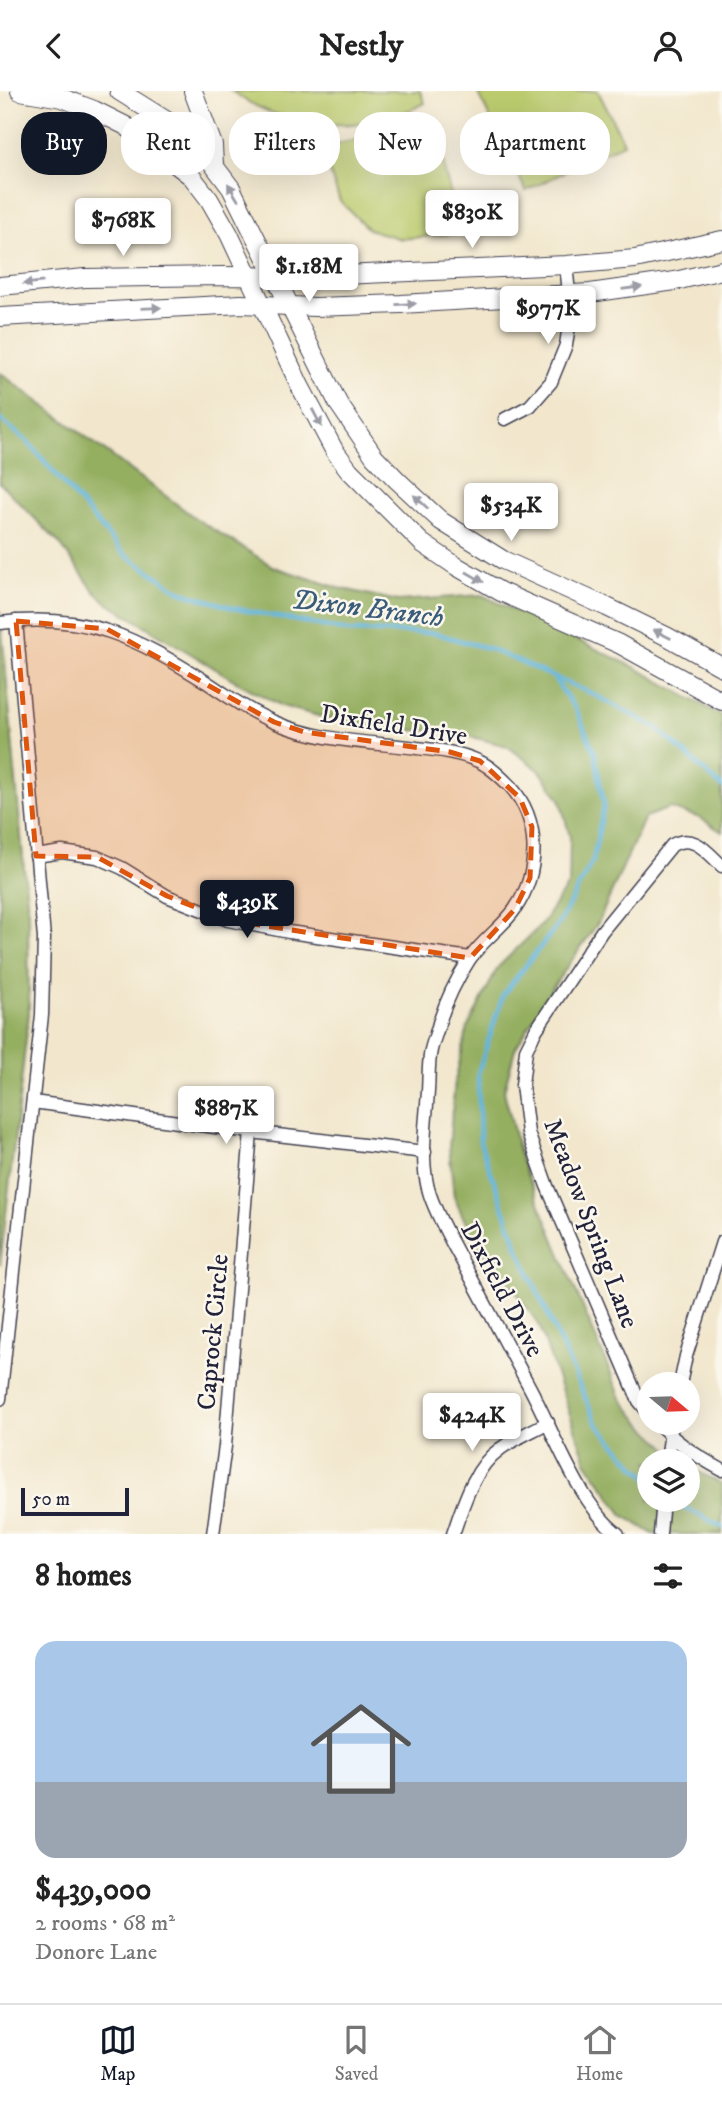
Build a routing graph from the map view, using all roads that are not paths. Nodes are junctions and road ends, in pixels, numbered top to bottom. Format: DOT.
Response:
graph roads {
  1 [pos="20,91"];
  2 [pos="119,91"];
  3 [pos="193,91"];
  4 [pos="153,112"];
  5 [pos="201,112"];
  6 [pos="215,166"];
  7 [pos="722,240"];
  8 [pos="566,265"];
  9 [pos="722,269"];
  10 [pos="248,276"];
  11 [pos="275,277"];
  12 [pos="0,286"];
  13 [pos="570,294"];
  14 [pos="262,305"];
  15 [pos="288,306"];
  16 [pos="0,317"];
  17 [pos="505,419"];
  18 [pos="16,621"];
  19 [pos="0,623"];
  20 [pos="722,667"];
  21 [pos="722,701"];
  22 [pos="36,856"];
  23 [pos="722,866"];
  24 [pos="470,958"];
  25 [pos="33,1101"];
  26 [pos="251,1132"];
  27 [pos="425,1152"];
  28 [pos="722,1242"];
  29 [pos="683,1372"];
  30 [pos="637,1396"];
  31 [pos="0,1399"];
  32 [pos="548,1422"];
  33 [pos="677,1435"];
  34 [pos="722,1470"];
  35 [pos="662,1512"];
  36 [pos="213,1534"];
  37 [pos="453,1534"];
  38 [pos="618,1534"];
  39 [pos="660,1534"];
  1 -- 10 [label="main road"];
  2 -- 4 [label="main road"];
  3 -- 5 [label="main road"];
  11 -- 6 [label="main road, one-way"];
  7 -- 8 [label="main road"];
  8 -- 11 [label="main road"];
  8 -- 13 [label="street"];
  13 -- 9 [label="main road, one-way"];
  10 -- 11 [label="main road"];
  10 -- 12 [label="main road, one-way"];
  10 -- 14 [label="main road"];
  11 -- 15 [label="main road"];
  15 -- 13 [label="main road, one-way"];
  13 -- 17 [label="street"];
  14 -- 15 [label="main road"];
  16 -- 14 [label="main road, one-way"];
  14 -- 21 [label="main road, one-way"];
  20 -- 15 [label="main road, one-way"];
  18 -- 19 [label="street, Dixfield Drive"];
  18 -- 22 [label="street"];
  18 -- 24 [label="street, Dixfield Drive"];
  22 -- 24 [label="street"];
  22 -- 25 [label="street"];
  23 -- 30 [label="street, Meadow Spring Lane"];
  24 -- 27 [label="street, Dixfield Drive"];
  25 -- 26 [label="street"];
  25 -- 31 [label="street"];
  26 -- 27 [label="street"];
  26 -- 36 [label="street, Caprock Circle"];
  27 -- 32 [label="street, Dixfield Drive"];
  28 -- 29 [label="street"];
  32 -- 37 [label="street"];
  32 -- 38 [label="street, Dixfield Drive"];
  33 -- 34 [label="street"];
  35 -- 39 [label="street"];
}
